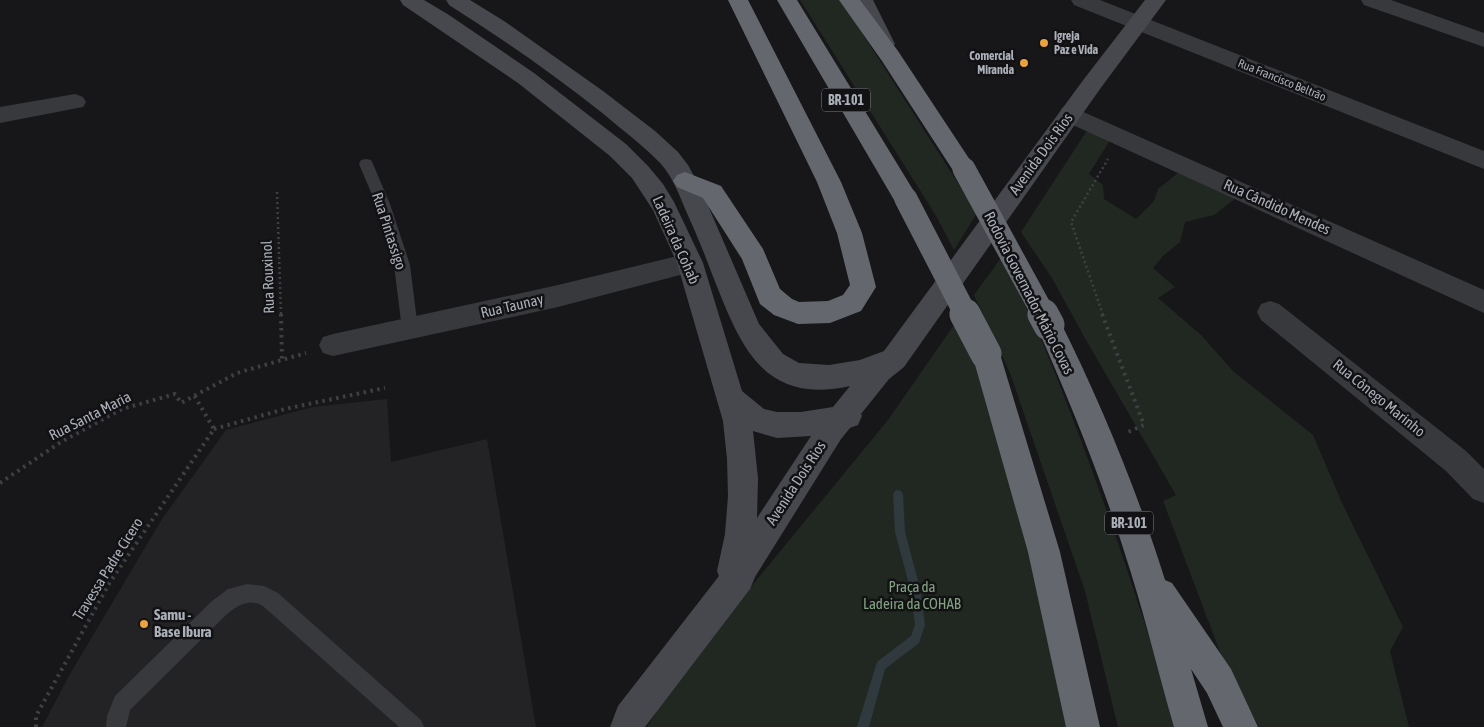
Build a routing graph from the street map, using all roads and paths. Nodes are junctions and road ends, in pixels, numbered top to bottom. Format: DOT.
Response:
graph roads {
  1 [pos="410,0"];
  2 [pos="456,0"];
  3 [pos="738,0"];
  4 [pos="786,0"];
  5 [pos="849,0"];
  6 [pos="863,0"];
  7 [pos="1082,0"];
  8 [pos="1156,0"];
  9 [pos="1371,0"];
  10 [pos="1140,22"];
  11 [pos="1484,40"];
  12 [pos="890,56"];
  13 [pos="75,102"];
  14 [pos="1070,114"];
  15 [pos="0,115"];
  16 [pos="1121,136"];
  17 [pos="1484,160"];
  18 [pos="366,164"];
  19 [pos="685,181"];
  20 [pos="277,192"];
  21 [pos="690,263"];
  22 [pos="1484,302"];
  23 [pos="1270,312"];
  24 [pos="410,329"];
  25 [pos="333,345"];
  26 [pos="894,359"];
  27 [pos="282,360"];
  28 [pos="385,388"];
  29 [pos="194,395"];
  30 [pos="731,399"];
  31 [pos="852,414"];
  32 [pos="214,429"];
  33 [pos="1100,445"];
  34 [pos="0,483"];
  35 [pos="1484,489"];
  36 [pos="1147,573"];
  37 [pos="727,592"];
  38 [pos="627,724"];
  39 [pos="36,727"];
  40 [pos="116,727"];
  41 [pos="414,727"];
  42 [pos="1083,727"];
  43 [pos="1190,727"];
  44 [pos="1241,727"];
  1 -- 21 [label="main road, Ladeira da Cohab"];
  2 -- 19 [label="main road, Ladeira da Cohab"];
  3 -- 19 [label="highway"];
  4 -- 42 [label="highway, BR-101, bridge"];
  5 -- 12 [label="highway, Rodovia Governador Mário Covas / BR-101"];
  6 -- 12 [label="main road"];
  7 -- 10 [label="street, Rua Francisco Beltrão"];
  8 -- 10 [label="main road, Avenida Dois Rios"];
  9 -- 11 [label="street"];
  10 -- 14 [label="main road, Avenida Dois Rios"];
  10 -- 17 [label="street, Rua Francisco Beltrão"];
  12 -- 33 [label="highway, Rodovia Governador Mário Covas / BR-101, bridge"];
  13 -- 15 [label="street"];
  14 -- 16 [label="street, Rua Cândido Mendes"];
  14 -- 26 [label="main road, Avenida Dois Rios"];
  16 -- 22 [label="street, Rua Cândido Mendes"];
  16 -- 33 [label="path"];
  18 -- 24 [label="lane, Rua Pintassigo"];
  19 -- 26 [label="main road, Ladeira da Cohab"];
  20 -- 27 [label="path, Rua Rouxinol"];
  21 -- 24 [label="street, Rua Taunay"];
  21 -- 30 [label="main road, Ladeira da Cohab"];
  23 -- 35 [label="street, Rua Cônego Marinho"];
  24 -- 25 [label="street, Rua Taunay"];
  25 -- 27 [label="path, Rua Santa Maria"];
  26 -- 31 [label="main road, Avenida Dois Rios"];
  27 -- 29 [label="path, Rua Santa Maria"];
  28 -- 32 [label="path"];
  29 -- 32 [label="path"];
  29 -- 34 [label="path, Rua Santa Maria"];
  30 -- 31 [label="main road"];
  30 -- 37 [label="main road, Ladeira da Cohab"];
  31 -- 37 [label="main road, Avenida Dois Rios"];
  32 -- 39 [label="path, Travessa Padre Cicero"];
  33 -- 36 [label="highway, Rodovia Governador Mário Covas / BR-101"];
  36 -- 43 [label="highway, Rodovia Governador Mário Covas / BR-101"];
  36 -- 44 [label="highway"];
  37 -- 38 [label="main road, Avenida Dois Rios"];
  40 -- 41 [label="lane"];
}
